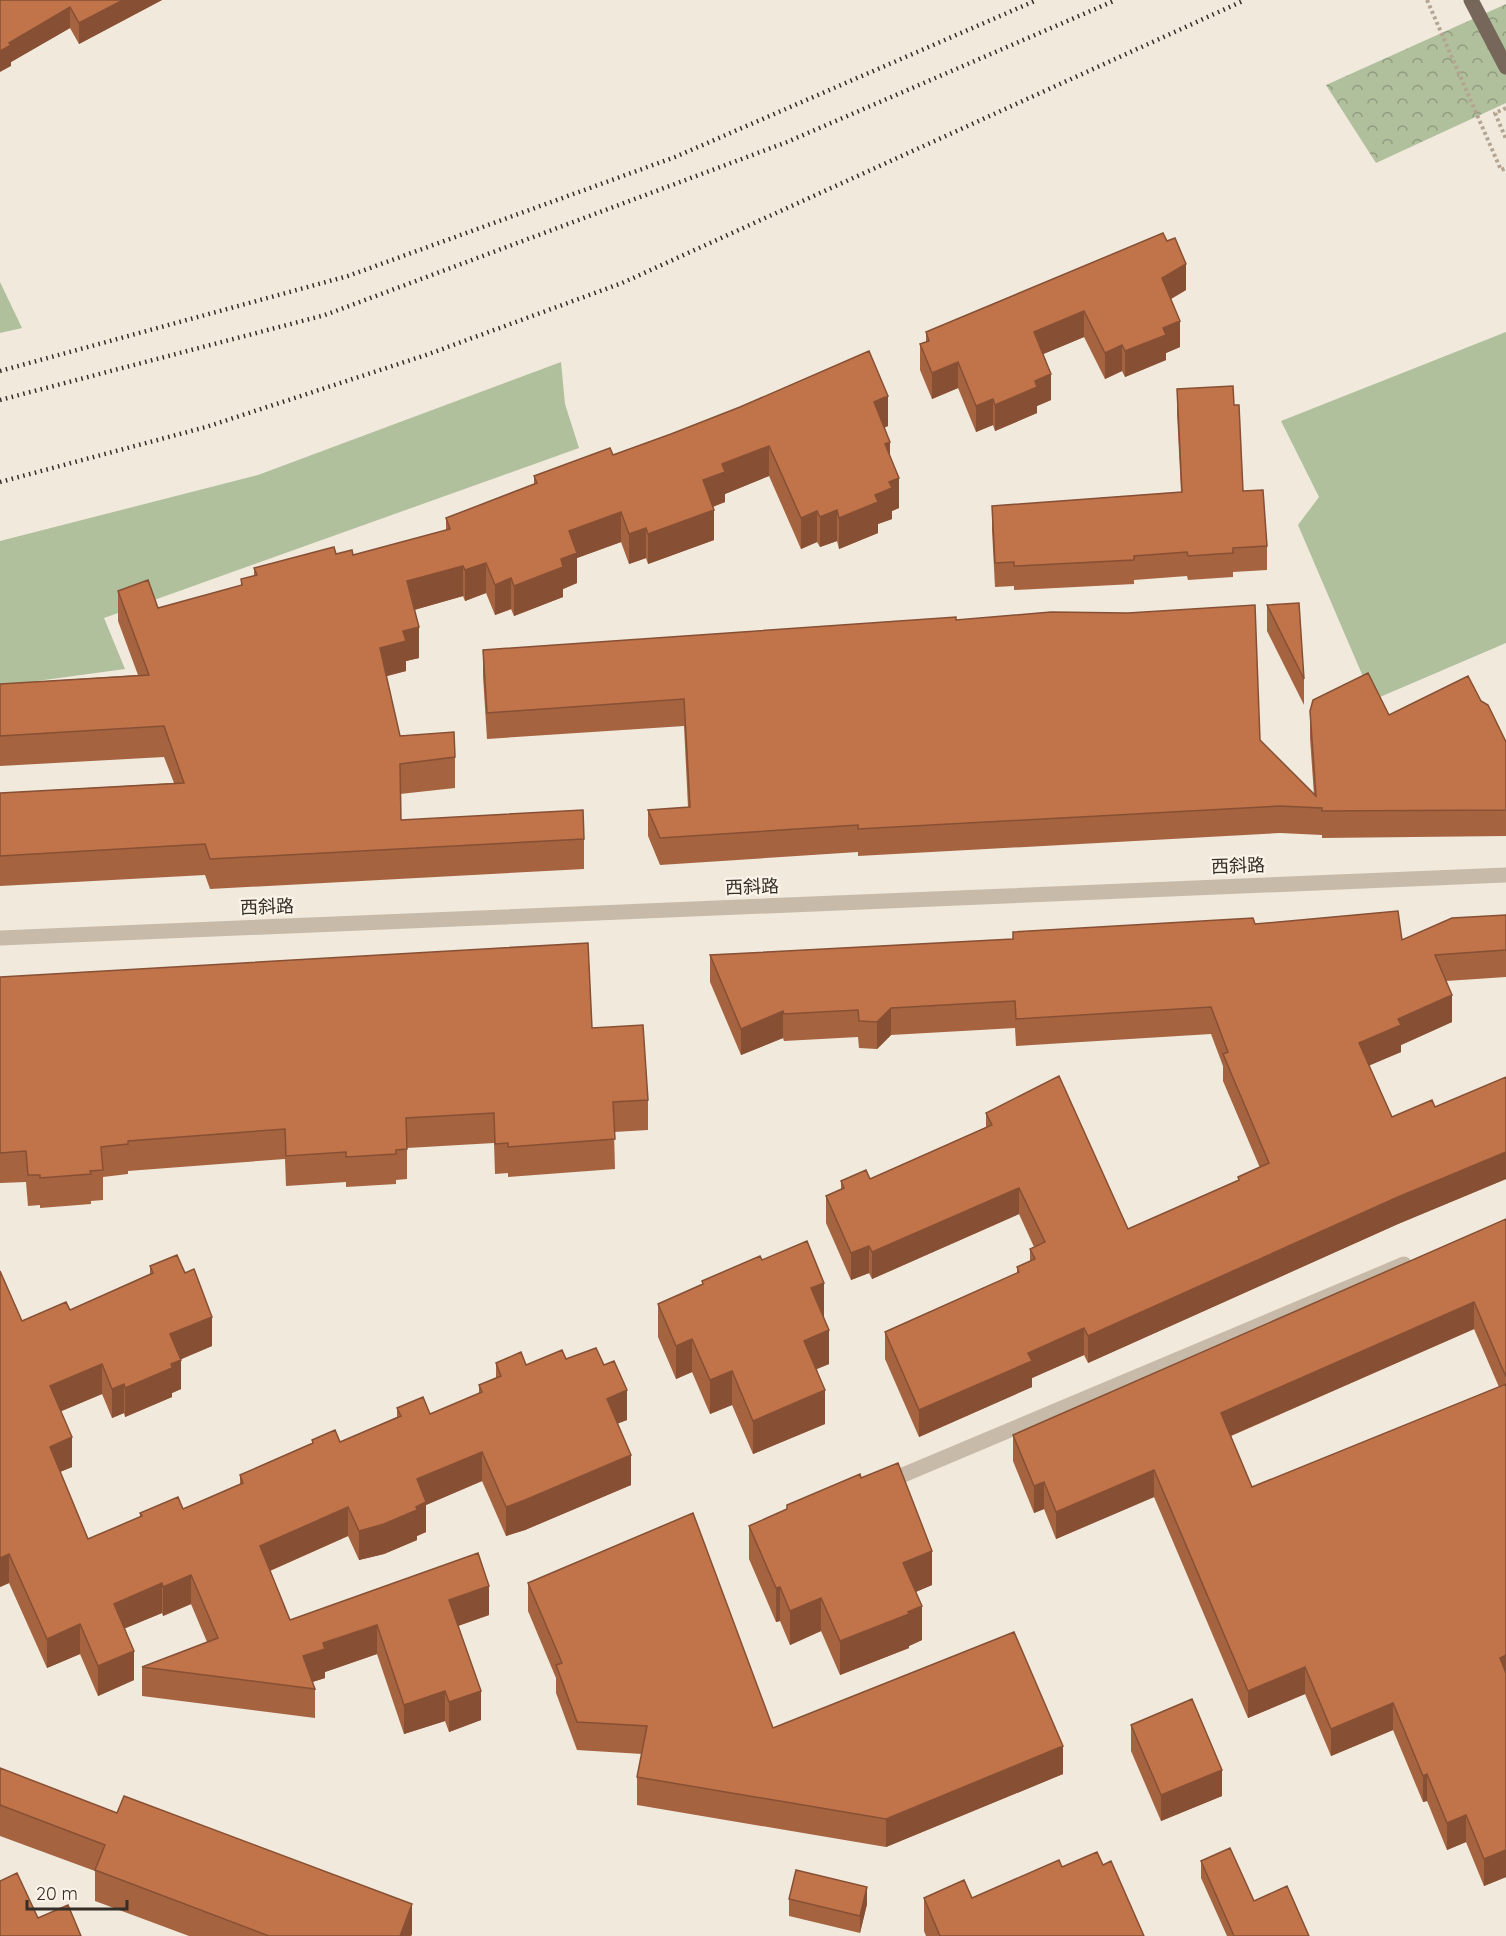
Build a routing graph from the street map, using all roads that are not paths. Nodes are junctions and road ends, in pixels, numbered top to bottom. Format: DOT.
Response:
graph roads {
  1 [pos="1471,0"];
  2 [pos="1506,67"];
  3 [pos="1506,875"];
  4 [pos="0,938"];
  5 [pos="1419,1257"];
  6 [pos="873,1488"];
  1 -- 2 [label="main road"];
  3 -- 4 [label="street, 西斜路"];
  5 -- 6 [label="street"];
}
